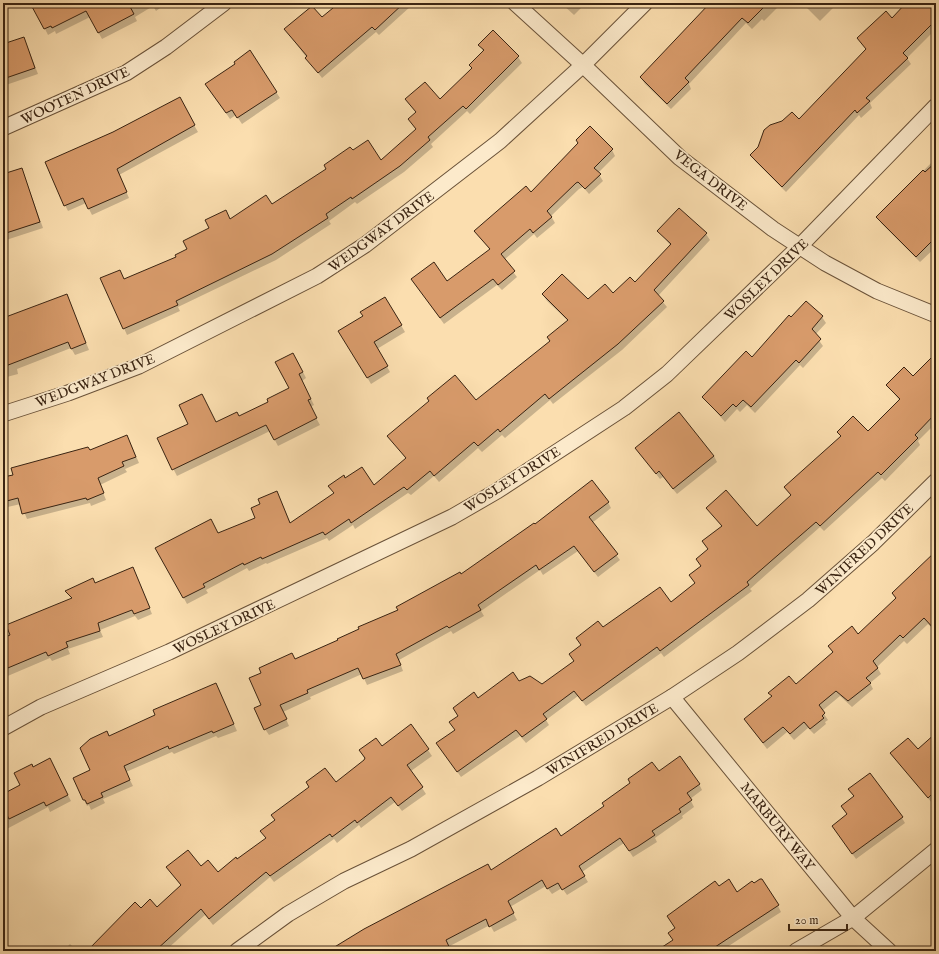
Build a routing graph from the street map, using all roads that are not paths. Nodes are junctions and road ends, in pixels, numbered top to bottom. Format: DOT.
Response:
graph roads {
  1 [pos="224,3"];
  2 [pos="515,3"];
  3 [pos="645,3"];
  4 [pos="584,65"];
  5 [pos="936,106"];
  6 [pos="3,128"];
  7 [pos="800,246"];
  8 [pos="936,315"];
  9 [pos="3,414"];
  10 [pos="936,481"];
  11 [pos="672,698"];
  12 [pos="3,728"];
  13 [pos="936,850"];
  14 [pos="853,918"];
  15 [pos="237,951"];
  16 [pos="796,951"];
  17 [pos="888,951"];
  1 -- 6 [label="street, WOOTEN DRIVE"];
  2 -- 4 [label="street, VEGA DRIVE"];
  3 -- 4 [label="street, WEDGWAY DRIVE"];
  4 -- 7 [label="street, VEGA DRIVE"];
  4 -- 9 [label="street, WEDGWAY DRIVE"];
  5 -- 7 [label="street, WOSLEY DRIVE"];
  7 -- 8 [label="street, VEGA DRIVE"];
  7 -- 12 [label="street, WOSLEY DRIVE"];
  10 -- 11 [label="street, WINIFRED DRIVE"];
  11 -- 14 [label="street, MARBURY WAY"];
  11 -- 15 [label="street, WINIFRED DRIVE"];
  13 -- 14 [label="street"];
  14 -- 16 [label="street"];
  14 -- 17 [label="street, MARBURY WAY"];
}
